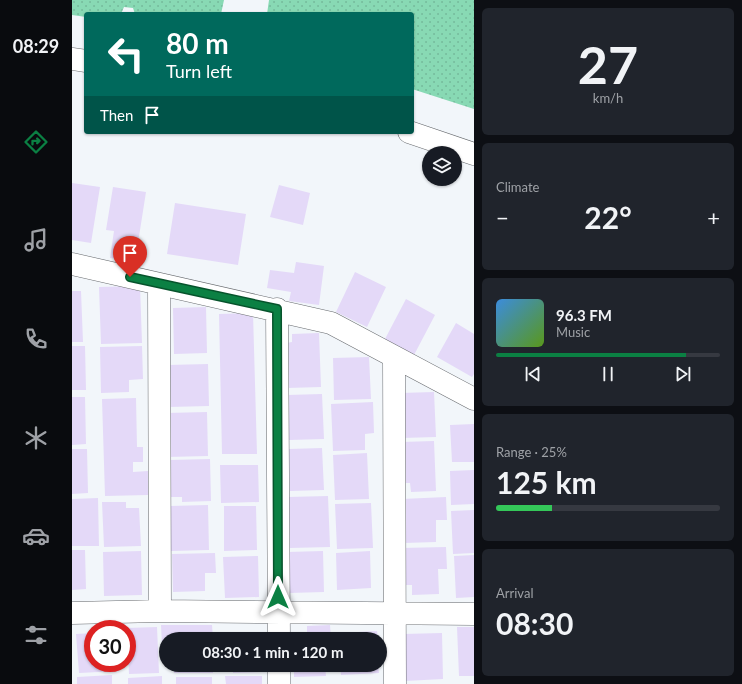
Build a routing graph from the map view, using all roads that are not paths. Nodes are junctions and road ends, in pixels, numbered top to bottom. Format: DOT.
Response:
graph roads {
  1 [pos="72,59"];
  2 [pos="84,61"];
  3 [pos="414,134"];
  4 [pos="474,154"];
  5 [pos="72,264"];
  6 [pos="159,284"];
  7 [pos="277,309"];
  8 [pos="394,357"];
  9 [pos="474,399"];
  10 [pos="160,612"];
  11 [pos="72,613"];
  12 [pos="278,613"];
  13 [pos="394,613"];
  14 [pos="474,614"];
  15 [pos="278,632"];
  16 [pos="279,672"];
  17 [pos="279,684"];
  18 [pos="395,684"];
  1 -- 2 [label="street"];
  3 -- 4 [label="street"];
  5 -- 6 [label="street"];
  6 -- 7 [label="street"];
  6 -- 10 [label="street"];
  7 -- 8 [label="street"];
  7 -- 12 [label="street"];
  8 -- 9 [label="street"];
  8 -- 13 [label="street"];
  10 -- 11 [label="street"];
  10 -- 12 [label="street"];
  12 -- 13 [label="street"];
  12 -- 15 [label="street"];
  13 -- 14 [label="street"];
  13 -- 18 [label="street"];
  16 -- 17 [label="street"];
}
